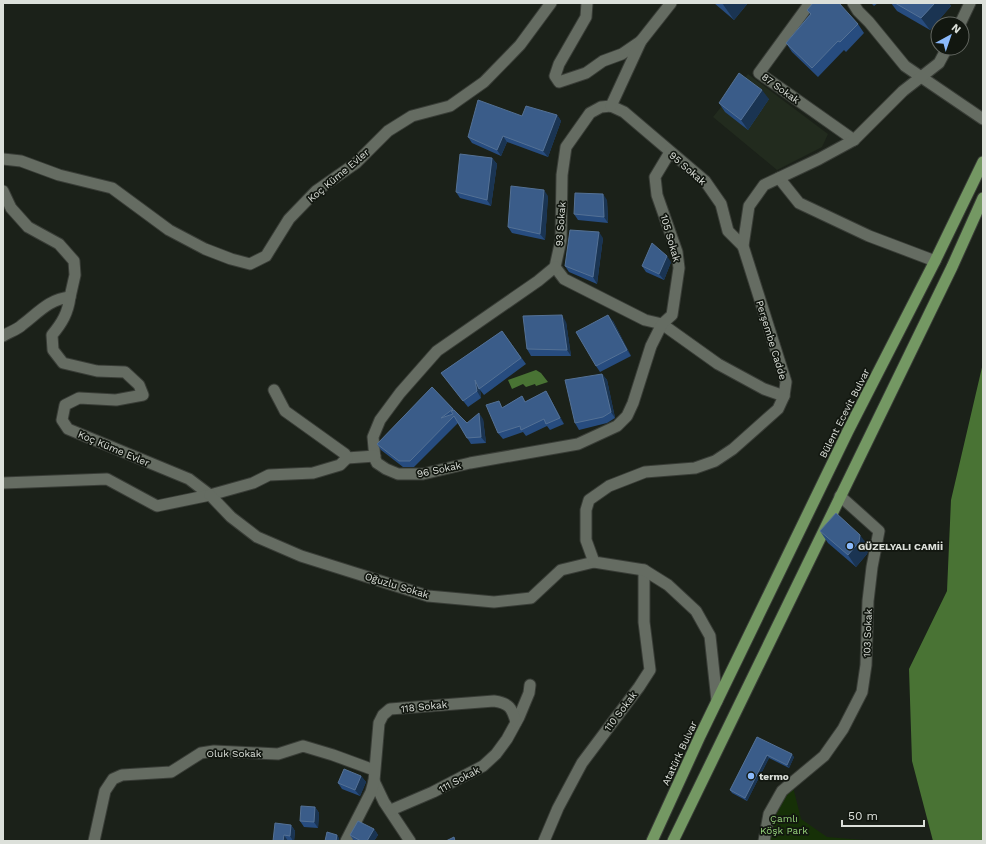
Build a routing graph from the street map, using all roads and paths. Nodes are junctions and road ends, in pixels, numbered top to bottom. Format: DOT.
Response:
graph roads {
  1 [pos="551,3"];
  2 [pos="587,3"];
  3 [pos="671,3"];
  4 [pos="810,3"];
  5 [pos="853,3"];
  6 [pos="970,3"];
  7 [pos="964,16"];
  8 [pos="641,41"];
  9 [pos="943,56"];
  10 [pos="922,77"];
  11 [pos="611,106"];
  12 [pos="983,119"];
  13 [pos="854,140"];
  14 [pos="670,152"];
  15 [pos="3,159"];
  16 [pos="983,162"];
  17 [pos="778,178"];
  18 [pos="3,191"];
  19 [pos="983,198"];
  20 [pos="743,246"];
  21 [pos="935,261"];
  22 [pos="554,267"];
  23 [pos="70,297"];
  24 [pos="662,324"];
  25 [pos="3,336"];
  26 [pos="274,390"];
  27 [pos="784,396"];
  28 [pos="375,456"];
  29 [pos="347,458"];
  30 [pos="3,483"];
  31 [pos="210,495"];
  32 [pos="840,496"];
  33 [pos="594,562"];
  34 [pos="644,570"];
  35 [pos="729,675"];
  36 [pos="530,684"];
  37 [pos="717,701"];
  38 [pos="516,722"];
  39 [pos="374,776"];
  40 [pos="391,810"];
  41 [pos="94,841"];
  42 [pos="346,841"];
  43 [pos="410,841"];
  44 [pos="544,841"];
  45 [pos="652,841"];
  46 [pos="673,841"];
  47 [pos="764,841"];
  1 -- 15 [label="street, Koç Küme Evler"];
  2 -- 8 [label="street"];
  3 -- 8 [label="street"];
  4 -- 13 [label="street, 87 Sokak"];
  5 -- 10 [label="street"];
  6 -- 7 [label="street"];
  8 -- 11 [label="street"];
  9 -- 10 [label="street, Perşembe Cadde"];
  10 -- 12 [label="street"];
  10 -- 13 [label="street, Perşembe Cadde"];
  11 -- 14 [label="street, 95 Sokak"];
  11 -- 22 [label="street, 93 Sokak"];
  13 -- 17 [label="street, Perşembe Cadde"];
  14 -- 20 [label="street, 95 Sokak"];
  14 -- 24 [label="street, 105 Sokak"];
  16 -- 21 [label="highway, Bülent Ecevit Bulvar"];
  17 -- 20 [label="street, Perşembe Cadde"];
  17 -- 21 [label="street"];
  18 -- 23 [label="street, Koç Küme Evler"];
  19 -- 32 [label="highway"];
  20 -- 27 [label="street, Perşembe Cadde"];
  21 -- 35 [label="highway, Bülent Ecevit Bulvar"];
  22 -- 24 [label="street"];
  22 -- 28 [label="street"];
  23 -- 25 [label="street"];
  23 -- 31 [label="street, Koç Küme Evler"];
  24 -- 27 [label="street"];
  24 -- 28 [label="street, 96 Sokak"];
  26 -- 29 [label="street"];
  27 -- 33 [label="street"];
  28 -- 29 [label="street"];
  29 -- 31 [label="street"];
  30 -- 31 [label="street"];
  31 -- 33 [label="street, Oğuzlu Sokak"];
  32 -- 46 [label="highway"];
  32 -- 47 [label="street, 103 Sokak"];
  33 -- 34 [label="street"];
  34 -- 37 [label="street"];
  34 -- 44 [label="street, 110 Sokak"];
  35 -- 37 [label="highway, Atatürk Bulvar"];
  36 -- 38 [label="street, 111 Sokak"];
  37 -- 45 [label="highway, Atatürk Bulvar"];
  38 -- 39 [label="street, 118 Sokak"];
  38 -- 40 [label="street, 111 Sokak"];
  39 -- 40 [label="street"];
  39 -- 41 [label="street, Oluk Sokak"];
  39 -- 42 [label="street, 118 Sokak"];
  40 -- 43 [label="street"];
}
